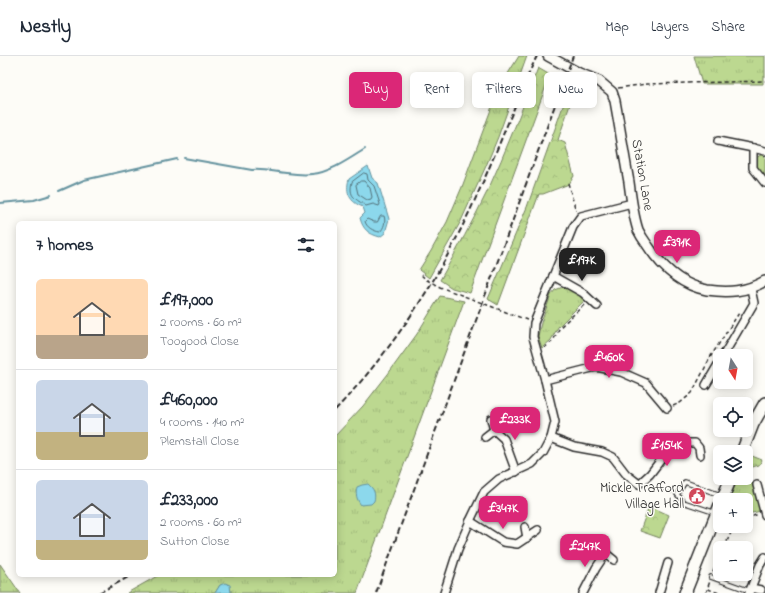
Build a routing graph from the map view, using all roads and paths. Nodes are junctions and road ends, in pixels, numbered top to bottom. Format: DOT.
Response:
graph roads {
  1 [pos="548,56"];
  2 [pos="765,81"];
  3 [pos="609,89"];
  4 [pos="718,141"];
  5 [pos="753,148"];
  6 [pos="765,150"];
  7 [pos="568,183"];
  8 [pos="765,183"];
  9 [pos="632,203"];
  10 [pos="578,219"];
  11 [pos="421,275"];
  12 [pos="553,276"];
  13 [pos="765,281"];
  14 [pos="750,289"];
  15 [pos="590,299"];
  16 [pos="597,306"];
  17 [pos="742,308"];
  18 [pos="534,323"];
  19 [pos="727,349"];
  20 [pos="537,354"];
  21 [pos="713,373"];
  22 [pos="545,380"];
  23 [pos="706,385"];
  24 [pos="765,403"];
  25 [pos="667,408"];
  26 [pos="491,419"];
  27 [pos="494,430"];
  28 [pos="485,437"];
  29 [pos="551,438"];
  30 [pos="745,445"];
  31 [pos="700,455"];
  32 [pos="516,472"];
  33 [pos="639,484"];
  34 [pos="756,485"];
  35 [pos="676,494"];
  36 [pos="713,499"];
  37 [pos="713,504"];
  38 [pos="765,514"];
  39 [pos="753,516"];
  40 [pos="470,521"];
  41 [pos="713,524"];
  42 [pos="525,527"];
  43 [pos="538,530"];
  44 [pos="527,538"];
  45 [pos="599,548"];
  46 [pos="606,553"];
  47 [pos="765,557"];
  48 [pos="614,560"];
  49 [pos="668,563"];
  50 [pos="711,577"];
  51 [pos="707,588"];
  52 [pos="761,590"];
  53 [pos="750,591"];
  54 [pos="445,592"];
  55 [pos="583,593"];
  56 [pos="659,593"];
  57 [pos="685,593"];
  58 [pos="719,593"];
  1 -- 3 [label="street"];
  2 -- 3 [label="path"];
  3 -- 9 [label="street, Station Lane"];
  4 -- 5 [label="street"];
  5 -- 6 [label="street"];
  5 -- 8 [label="street"];
  7 -- 10 [label="path"];
  9 -- 10 [label="street"];
  9 -- 14 [label="street, Station Lane"];
  10 -- 12 [label="street"];
  11 -- 18 [label="path"];
  12 -- 15 [label="street"];
  12 -- 18 [label="street"];
  13 -- 14 [label="street, Station Lane"];
  14 -- 19 [label="street"];
  15 -- 16 [label="street"];
  15 -- 20 [label="path"];
  17 -- 25 [label="path"];
  18 -- 20 [label="street"];
  20 -- 22 [label="street"];
  21 -- 23 [label="street"];
  22 -- 25 [label="street"];
  22 -- 29 [label="street"];
  24 -- 30 [label="main road"];
  26 -- 27 [label="street"];
  27 -- 28 [label="street"];
  27 -- 32 [label="street"];
  29 -- 32 [label="street"];
  29 -- 33 [label="street"];
  31 -- 33 [label="street"];
  32 -- 40 [label="street"];
  33 -- 35 [label="path"];
  34 -- 38 [label="street"];
  35 -- 36 [label="lane"];
  35 -- 37 [label="lane"];
  38 -- 39 [label="path"];
  40 -- 44 [label="street"];
  40 -- 54 [label="street"];
  41 -- 57 [label="main road"];
  42 -- 44 [label="street"];
  43 -- 44 [label="street"];
  45 -- 46 [label="street"];
  46 -- 48 [label="street"];
  46 -- 55 [label="street"];
  47 -- 53 [label="street"];
  49 -- 56 [label="street"];
  50 -- 53 [label="lane"];
  51 -- 58 [label="path"];
  52 -- 53 [label="street"];
}
